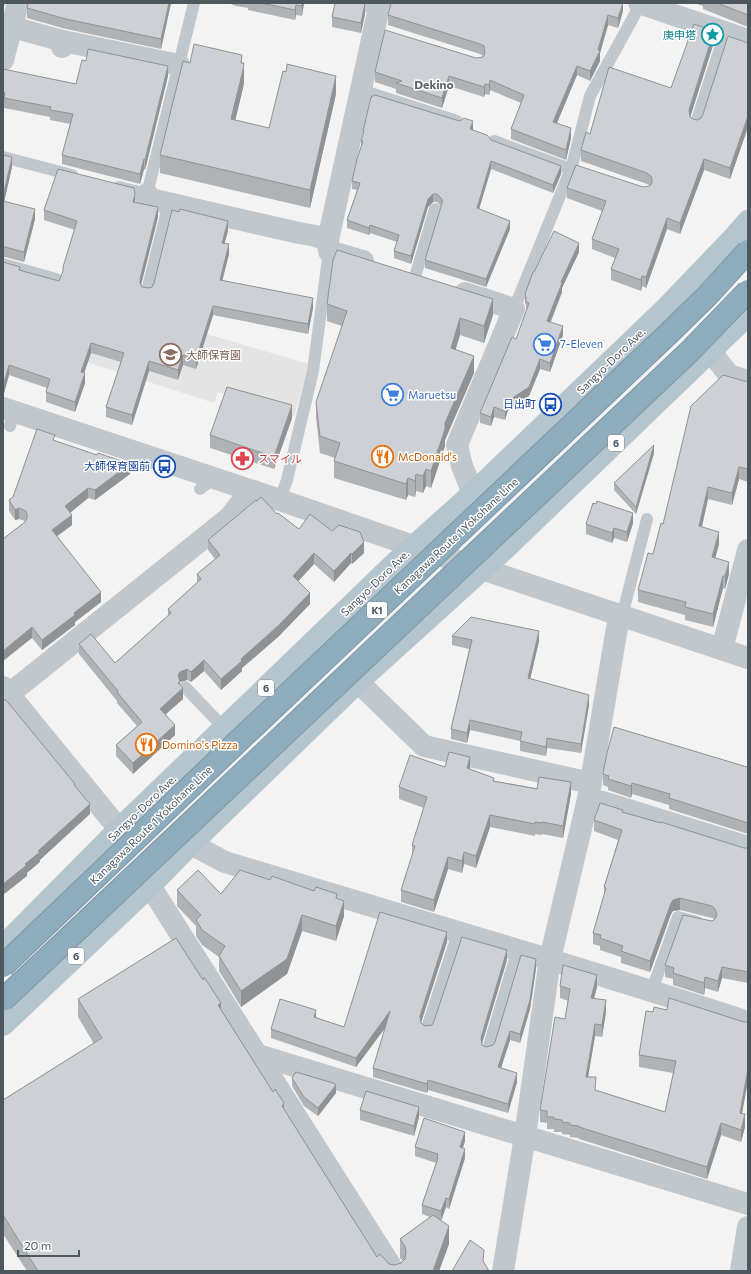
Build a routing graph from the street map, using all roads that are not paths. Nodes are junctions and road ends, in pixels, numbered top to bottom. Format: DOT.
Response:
graph roads {
  1 [pos="18,3"];
  2 [pos="194,3"];
  3 [pos="352,3"];
  4 [pos="640,3"];
  5 [pos="380,19"];
  6 [pos="12,27"];
  7 [pos="725,33"];
  8 [pos="748,40"];
  9 [pos="3,60"];
  10 [pos="179,65"];
  11 [pos="361,90"];
  12 [pos="458,121"];
  13 [pos="696,123"];
  14 [pos="494,141"];
  15 [pos="3,157"];
  16 [pos="571,167"];
  17 [pos="587,171"];
  18 [pos="80,177"];
  19 [pos="110,184"];
  20 [pos="147,194"];
  21 [pos="168,203"];
  22 [pos="435,209"];
  23 [pos="748,221"];
  24 [pos="329,245"];
  25 [pos="748,251"];
  26 [pos="3,264"];
  27 [pos="400,273"];
  28 [pos="56,278"];
  29 [pos="147,291"];
  30 [pos="748,291"];
  31 [pos="514,309"];
  32 [pos="748,314"];
  33 [pos="711,352"];
  34 [pos="748,381"];
  35 [pos="9,415"];
  36 [pos="254,491"];
  37 [pos="473,493"];
  38 [pos="280,500"];
  39 [pos="647,519"];
  40 [pos="413,546"];
  41 [pos="748,550"];
  42 [pos="482,569"];
  43 [pos="620,616"];
  44 [pos="722,649"];
  45 [pos="748,658"];
  46 [pos="358,682"];
  47 [pos="185,687"];
  48 [pos="5,693"];
  49 [pos="224,728"];
  50 [pos="589,791"];
  51 [pos="119,829"];
  52 [pos="191,844"];
  53 [pos="748,847"];
  54 [pos="150,886"];
  55 [pos="710,924"];
  56 [pos="458,933"];
  57 [pos="3,946"];
  58 [pos="518,949"];
  59 [pos="550,959"];
  60 [pos="3,966"];
  61 [pos="652,990"];
  62 [pos="3,1000"];
  63 [pos="748,1022"];
  64 [pos="3,1025"];
  65 [pos="427,1028"];
  66 [pos="488,1049"];
  67 [pos="258,1056"];
  68 [pos="525,1136"];
  69 [pos="748,1204"];
  70 [pos="748,1227"];
  71 [pos="744,1265"];
  72 [pos="394,1271"];
  73 [pos="503,1271"];
  1 -- 6 [label="street"];
  2 -- 10 [label="lane"];
  3 -- 5 [label="lane"];
  4 -- 7 [label="street"];
  4 -- 16 [label="lane"];
  5 -- 11 [label="street"];
  6 -- 9 [label="street"];
  6 -- 10 [label="street"];
  7 -- 8 [label="street"];
  7 -- 13 [label="lane"];
  10 -- 20 [label="lane"];
  11 -- 12 [label="lane"];
  11 -- 24 [label="street"];
  14 -- 16 [label="lane"];
  15 -- 18 [label="lane"];
  16 -- 17 [label="lane"];
  16 -- 31 [label="lane"];
  19 -- 20 [label="lane"];
  20 -- 21 [label="street"];
  21 -- 24 [label="street"];
  21 -- 29 [label="lane"];
  22 -- 27 [label="lane"];
  23 -- 37 [label="main road, Sangyo-Doro Ave. / 6"];
  24 -- 27 [label="street"];
  24 -- 38 [label="lane"];
  25 -- 60 [label="highway, Kanagawa Route 1 Yokohane Line / K1, bridge"];
  26 -- 28 [label="lane"];
  27 -- 31 [label="street"];
  30 -- 62 [label="highway, K1, bridge"];
  31 -- 37 [label="street"];
  32 -- 33 [label="main road, 6"];
  33 -- 34 [label="street"];
  33 -- 42 [label="main road, 6"];
  35 -- 36 [label="street"];
  36 -- 38 [label="street"];
  36 -- 48 [label="street"];
  37 -- 40 [label="main road, Sangyo-Doro Ave. / 6"];
  38 -- 40 [label="street"];
  39 -- 43 [label="lane"];
  40 -- 42 [label="street"];
  40 -- 49 [label="main road, Sangyo-Doro Ave. / 6"];
  41 -- 44 [label="street"];
  42 -- 43 [label="street"];
  42 -- 46 [label="main road, 6"];
  43 -- 44 [label="street"];
  43 -- 50 [label="street"];
  44 -- 45 [label="street"];
  46 -- 50 [label="street"];
  46 -- 52 [label="main road, 6"];
  47 -- 49 [label="lane"];
  48 -- 51 [label="street"];
  49 -- 51 [label="main road, Sangyo-Doro Ave. / 6"];
  50 -- 53 [label="street"];
  50 -- 59 [label="street"];
  51 -- 54 [label="street"];
  51 -- 57 [label="main road, Sangyo-Doro Ave. / 6"];
  52 -- 54 [label="main road, 6"];
  52 -- 56 [label="street"];
  54 -- 64 [label="main road, 6"];
  54 -- 67 [label="street"];
  55 -- 61 [label="lane"];
  56 -- 58 [label="street"];
  56 -- 65 [label="lane"];
  58 -- 59 [label="street"];
  58 -- 66 [label="lane"];
  59 -- 61 [label="street"];
  59 -- 68 [label="street"];
  61 -- 63 [label="street"];
  67 -- 68 [label="street"];
  67 -- 72 [label="street"];
  68 -- 69 [label="street"];
  68 -- 73 [label="street"];
  70 -- 71 [label="street"];
}
